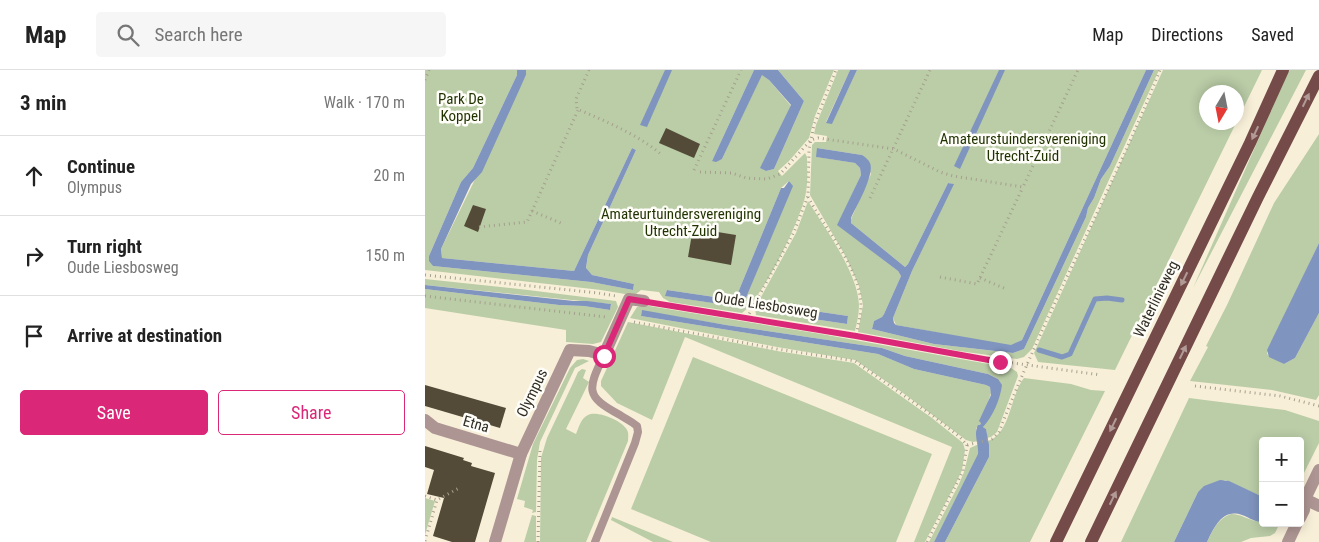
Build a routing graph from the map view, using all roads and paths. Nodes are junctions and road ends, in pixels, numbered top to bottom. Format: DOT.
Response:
graph roads {
  1 [pos="429,70"];
  2 [pos="589,70"];
  3 [pos="741,70"];
  4 [pos="836,70"];
  5 [pos="930,70"];
  6 [pos="1078,70"];
  7 [pos="1160,70"];
  8 [pos="1283,70"];
  9 [pos="1319,76"];
  10 [pos="425,80"];
  11 [pos="578,110"];
  12 [pos="811,140"];
  13 [pos="894,149"];
  14 [pos="662,155"];
  15 [pos="695,170"];
  16 [pos="699,172"];
  17 [pos="1023,187"];
  18 [pos="808,196"];
  19 [pos="870,198"];
  20 [pos="532,211"];
  21 [pos="563,224"];
  22 [pos="479,227"];
  23 [pos="425,275"];
  24 [pos="940,277"];
  25 [pos="980,278"];
  26 [pos="1006,289"];
  27 [pos="425,296"];
  28 [pos="629,299"];
  29 [pos="644,301"];
  30 [pos="747,318"];
  31 [pos="620,319"];
  32 [pos="856,336"];
  33 [pos="604,356"];
  34 [pos="1025,366"];
  35 [pos="1101,375"];
  36 [pos="1195,386"];
  37 [pos="1319,406"];
  38 [pos="425,420"];
  39 [pos="541,445"];
  40 [pos="967,445"];
  41 [pos="521,454"];
  42 [pos="1319,470"];
  43 [pos="461,487"];
  44 [pos="425,496"];
  45 [pos="1305,499"];
  46 [pos="437,500"];
  47 [pos="1319,506"];
  48 [pos="1304,510"];
  49 [pos="1295,527"];
  50 [pos="425,541"];
  51 [pos="495,542"];
  52 [pos="538,542"];
  53 [pos="595,542"];
  54 [pos="927,542"];
  55 [pos="1056,542"];
  56 [pos="1091,542"];
  57 [pos="1288,542"];
  1 -- 10 [label="path"];
  2 -- 11 [label="path"];
  3 -- 15 [label="path"];
  4 -- 12 [label="path"];
  5 -- 13 [label="path"];
  6 -- 17 [label="path"];
  7 -- 34 [label="path"];
  8 -- 55 [label="main road, Waterlinieweg, one-way"];
  56 -- 9 [label="main road, one-way"];
  11 -- 14 [label="path"];
  11 -- 20 [label="path"];
  12 -- 13 [label="path"];
  12 -- 16 [label="path"];
  12 -- 18 [label="path"];
  13 -- 17 [label="path"];
  13 -- 19 [label="path"];
  17 -- 25 [label="path"];
  18 -- 30 [label="path"];
  18 -- 32 [label="path"];
  20 -- 21 [label="path"];
  20 -- 22 [label="path"];
  23 -- 28 [label="path"];
  24 -- 25 [label="path"];
  25 -- 26 [label="path"];
  27 -- 31 [label="path"];
  28 -- 29 [label="street"];
  28 -- 31 [label="street"];
  29 -- 30 [label="path, Oude Liesbosweg"];
  30 -- 32 [label="path, Oude Liesbosweg"];
  31 -- 33 [label="street"];
  31 -- 40 [label="path"];
  32 -- 34 [label="path, Oude Liesbosweg"];
  33 -- 41 [label="street, Olympus"];
  33 -- 53 [label="lane"];
  34 -- 35 [label="path, Oude Liesbosweg"];
  34 -- 40 [label="path"];
  36 -- 37 [label="path"];
  38 -- 41 [label="street, Etna"];
  39 -- 52 [label="path"];
  40 -- 54 [label="path"];
  41 -- 51 [label="street, Olympus"];
  42 -- 45 [label="street"];
  43 -- 46 [label="path"];
  44 -- 46 [label="path"];
  45 -- 47 [label="street"];
  45 -- 48 [label="street"];
  46 -- 50 [label="path"];
  49 -- 57 [label="street"];
}
